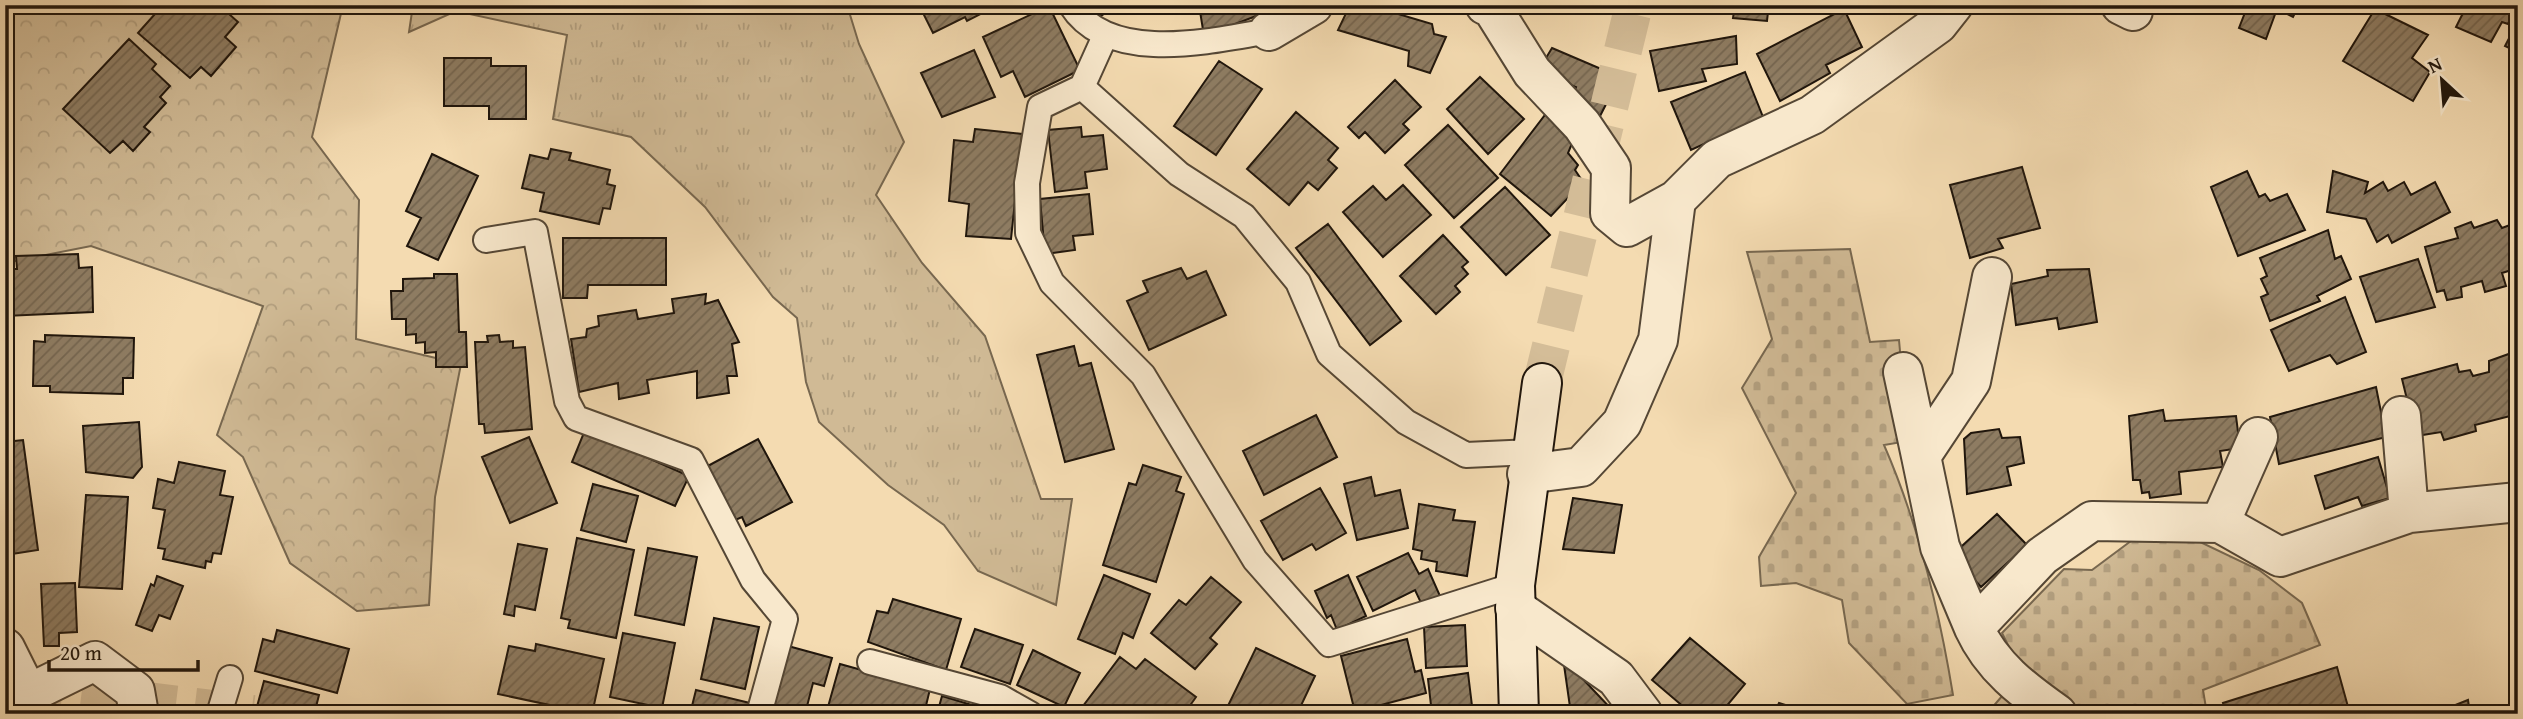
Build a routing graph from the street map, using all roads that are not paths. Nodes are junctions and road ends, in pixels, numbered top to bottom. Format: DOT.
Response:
graph roads {
  1 [pos="1071,5"];
  2 [pos="1313,5"];
  3 [pos="1485,5"];
  4 [pos="1953,5"];
  5 [pos="1269,31"];
  6 [pos="1104,36"];
  7 [pos="1082,87"];
  8 [pos="1676,200"];
  9 [pos="486,240"];
  10 [pos="1992,277"];
  11 [pos="1903,372"];
  12 [pos="1542,383"];
  13 [pos="2401,416"];
  14 [pos="2258,437"];
  15 [pos="1921,456"];
  16 [pos="1529,463"];
  17 [pos="2518,502"];
  18 [pos="2409,513"];
  19 [pos="2220,523"];
  20 [pos="1515,596"];
  21 [pos="1974,628"];
  22 [pos="5,648"];
  23 [pos="870,662"];
  24 [pos="230,678"];
  25 [pos="139,714"];
  26 [pos="219,714"];
  27 [pos="759,714"];
  28 [pos="1030,714"];
  29 [pos="1519,714"];
  30 [pos="1643,714"];
  31 [pos="2057,714"];
  1 -- 6 [label="lane"];
  2 -- 5 [label="street"];
  3 -- 8 [label="street"];
  4 -- 8 [label="street"];
  5 -- 6 [label="lane"];
  6 -- 7 [label="lane"];
  7 -- 16 [label="lane"];
  7 -- 20 [label="lane"];
  8 -- 16 [label="street"];
  9 -- 27 [label="lane"];
  10 -- 15 [label="street"];
  11 -- 15 [label="street"];
  12 -- 16 [label="street"];
  13 -- 18 [label="street"];
  14 -- 19 [label="street"];
  15 -- 21 [label="street"];
  16 -- 20 [label="street"];
  17 -- 18 [label="street"];
  18 -- 19 [label="street"];
  19 -- 21 [label="street"];
  20 -- 29 [label="street"];
  20 -- 30 [label="street"];
  21 -- 31 [label="street"];
  22 -- 25 [label="street"];
  23 -- 28 [label="lane"];
  24 -- 26 [label="lane"];
}
